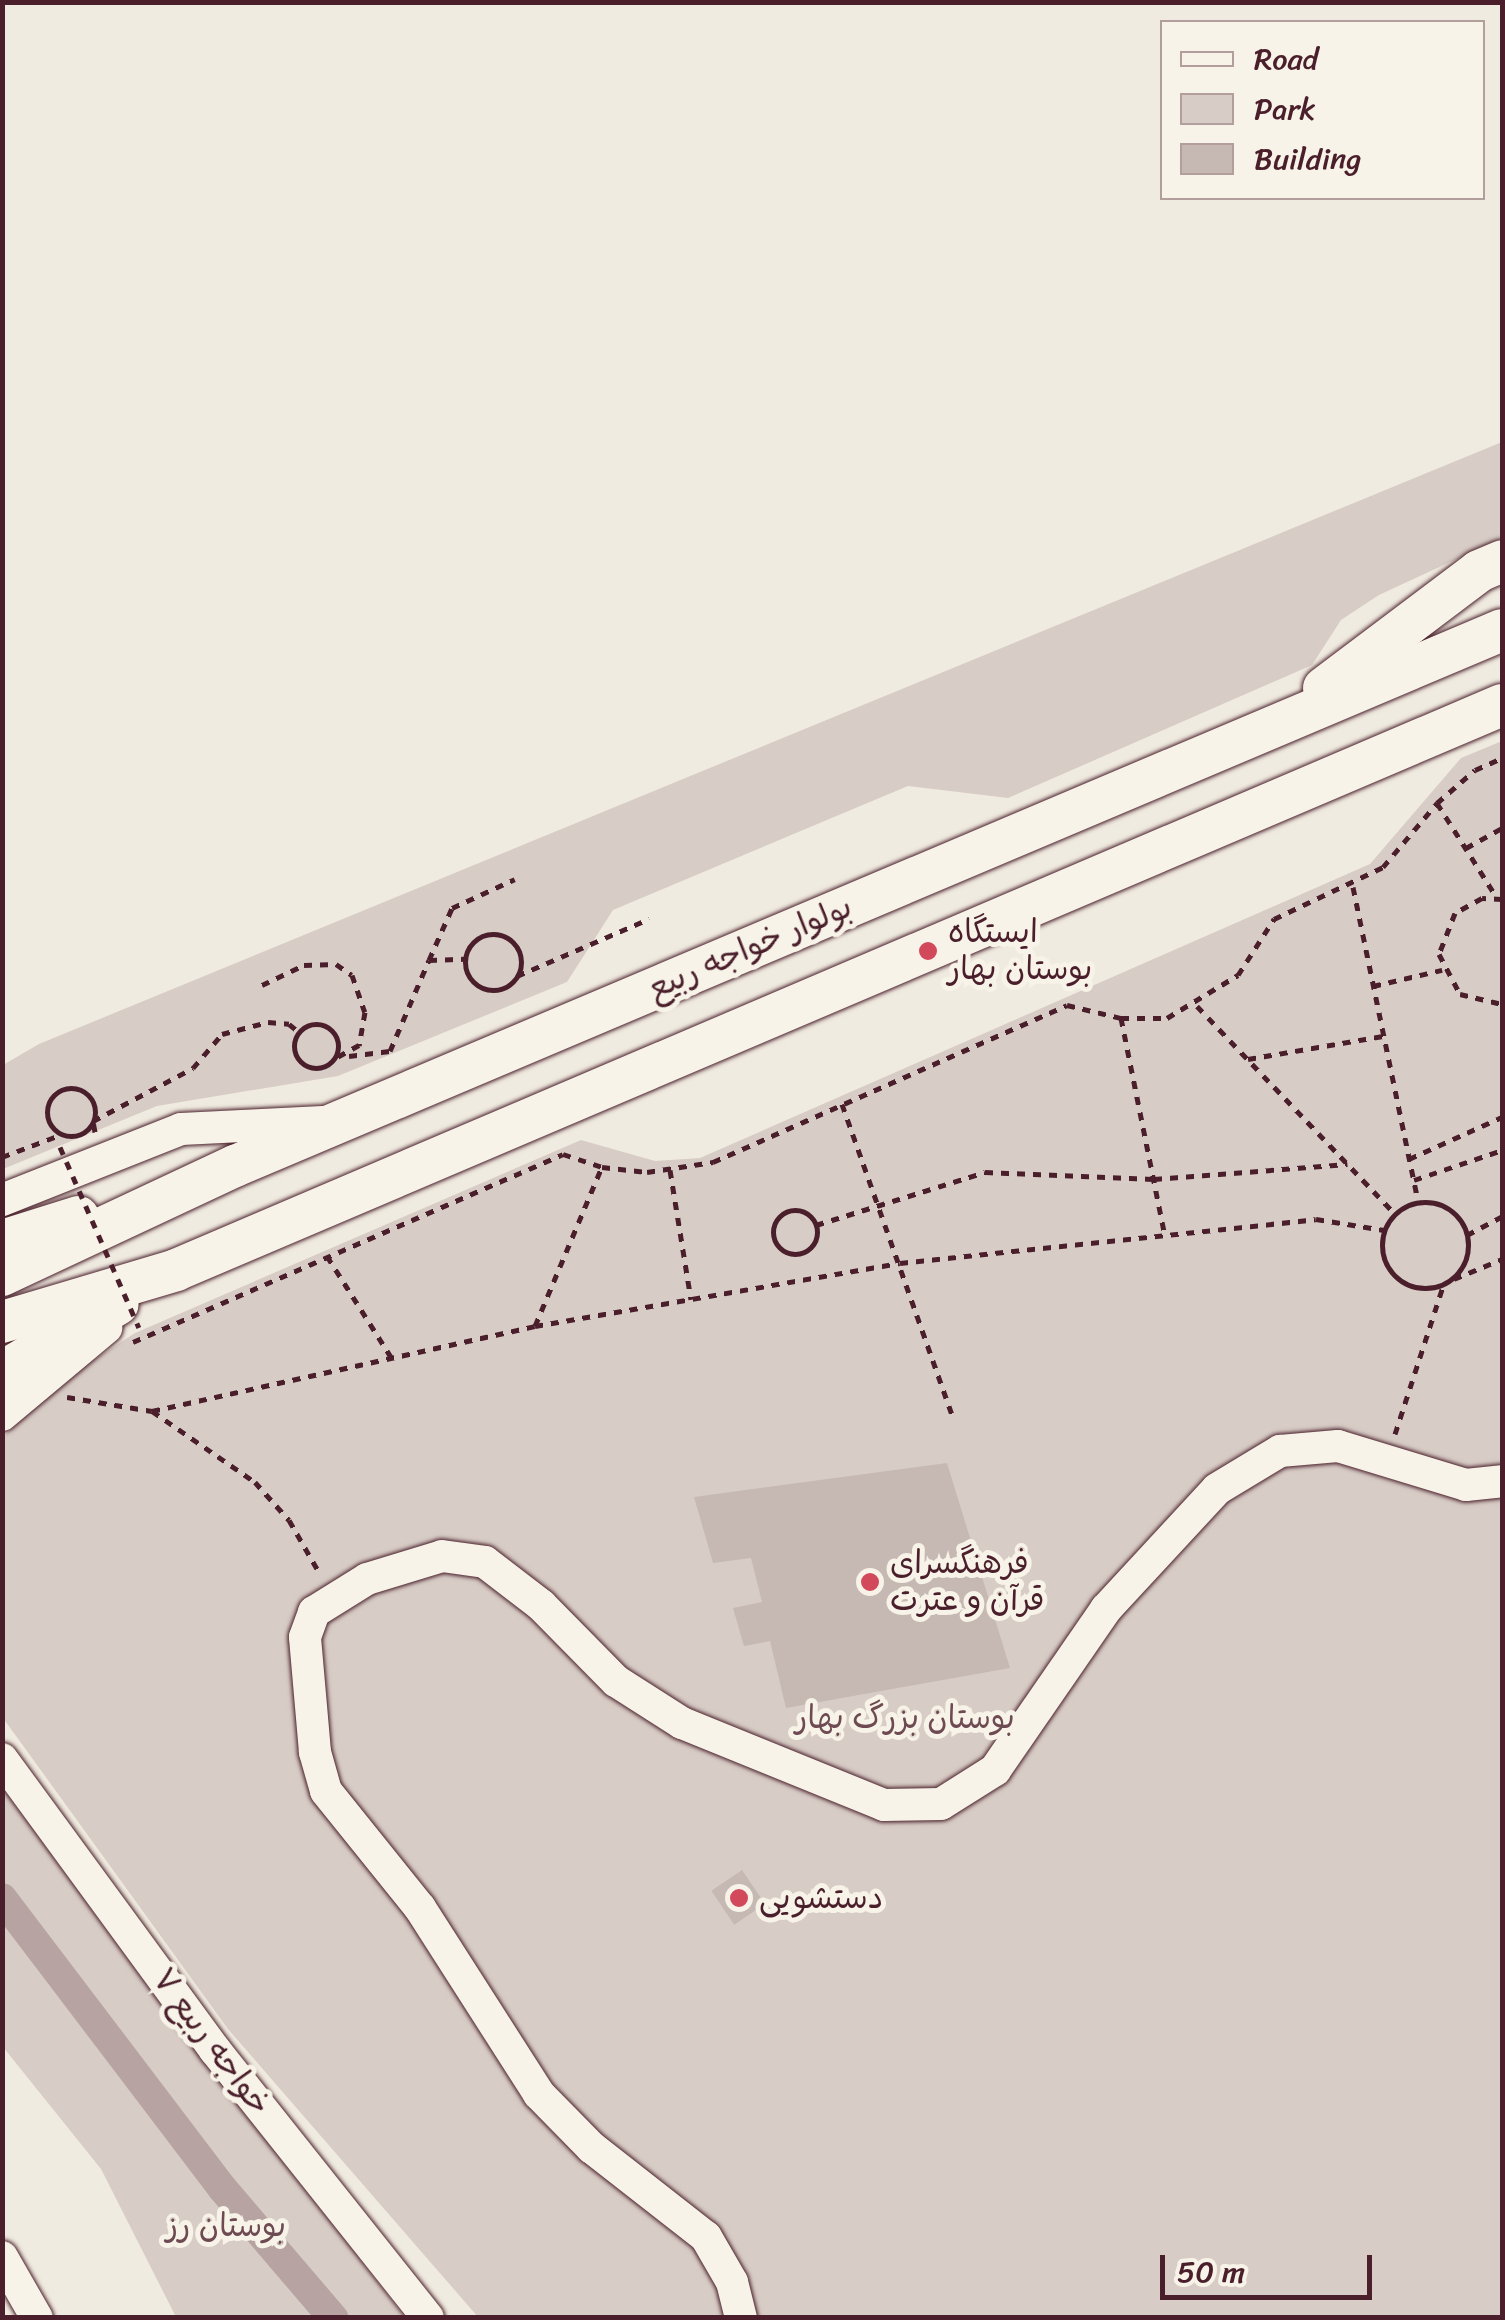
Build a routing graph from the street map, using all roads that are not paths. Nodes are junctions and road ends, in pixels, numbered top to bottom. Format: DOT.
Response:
graph roads {
  1 [pos="1502,560"];
  2 [pos="1502,630"];
  3 [pos="1502,705"];
  4 [pos="1273,727"];
  5 [pos="343,1120"];
  6 [pos="236,1166"];
  7 [pos="2,1200"];
  8 [pos="2,1241"];
  9 [pos="176,1270"];
  10 [pos="2,1276"];
  11 [pos="2,1322"];
  12 [pos="2,1372"];
  13 [pos="2,1415"];
  14 [pos="1502,1481"];
  15 [pos="2,1759"];
  16 [pos="2,2258"];
  17 [pos="37,2318"];
  18 [pos="428,2318"];
  19 [pos="741,2318"];
  1 -- 4 [label="main road"];
  2 -- 4 [label="main road, بولوار خواجه ربیع"];
  3 -- 9 [label="main road"];
  4 -- 5 [label="main road, بولوار خواجه ربیع"];
  5 -- 6 [label="main road, بولوار خواجه ربیع"];
  5 -- 7 [label="street"];
  6 -- 8 [label="main road"];
  6 -- 10 [label="main road, بولوار خواجه ربیع"];
  9 -- 11 [label="main road"];
  9 -- 12 [label="main road"];
  9 -- 13 [label="street"];
  14 -- 19 [label="street"];
  15 -- 18 [label="street, خواجه ربیع ۷"];
  16 -- 17 [label="street"];
}
